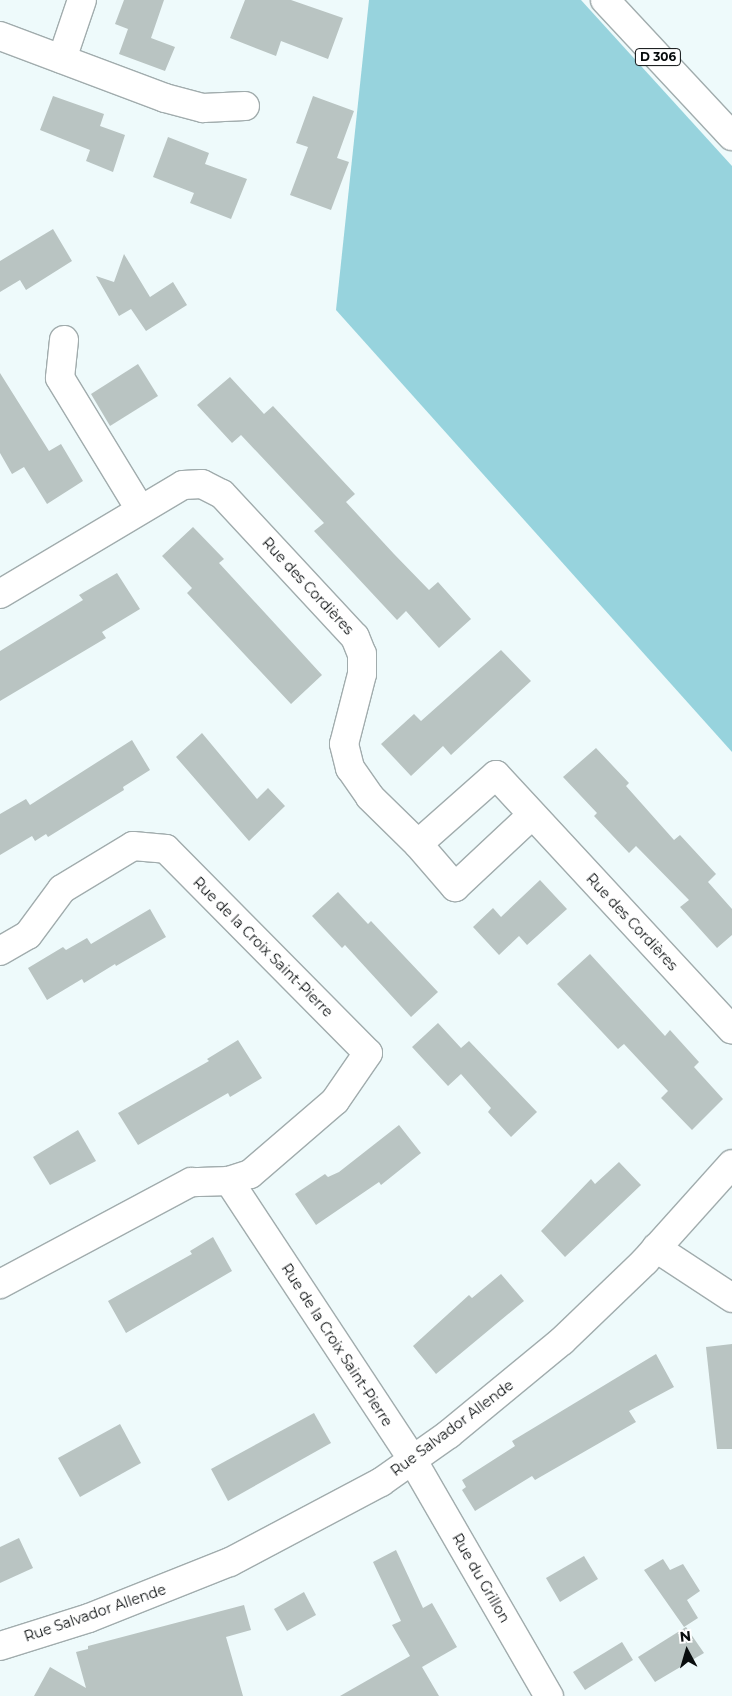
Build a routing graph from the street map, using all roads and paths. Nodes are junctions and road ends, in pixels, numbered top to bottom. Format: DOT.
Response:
graph roads {
  1 [pos="82,0"];
  2 [pos="605,0"];
  3 [pos="0,36"];
  4 [pos="62,59"];
  5 [pos="245,106"];
  6 [pos="732,136"];
  7 [pos="64,340"];
  8 [pos="140,509"];
  9 [pos="0,594"];
  10 [pos="532,815"];
  11 [pos="418,844"];
  12 [pos="0,951"];
  13 [pos="732,1030"];
  14 [pos="732,1164"];
  15 [pos="229,1181"];
  16 [pos="656,1248"];
  17 [pos="0,1284"];
  18 [pos="732,1298"];
  19 [pos="412,1460"];
  20 [pos="0,1646"];
  21 [pos="549,1696"];
  1 -- 4 [label="street"];
  2 -- 6 [label="street, D 306"];
  3 -- 4 [label="street"];
  4 -- 5 [label="street"];
  7 -- 8 [label="street"];
  8 -- 9 [label="street, Rue des Cordières"];
  8 -- 11 [label="street, Rue des Cordières"];
  10 -- 11 [label="street, Rue des Cordières"];
  10 -- 11 [label="street, Rue des Cordières"];
  10 -- 13 [label="street, Rue des Cordières"];
  12 -- 15 [label="street, Rue de la Croix Saint-Pierre"];
  14 -- 16 [label="street, Rue Salvador Allende"];
  15 -- 17 [label="street, Rue de la Croix Saint-Pierre"];
  15 -- 19 [label="street, Rue de la Croix Saint-Pierre"];
  16 -- 18 [label="street"];
  16 -- 19 [label="street, Rue Salvador Allende"];
  19 -- 20 [label="street, Rue Salvador Allende"];
  19 -- 21 [label="street, Rue du Grillon"];
}
